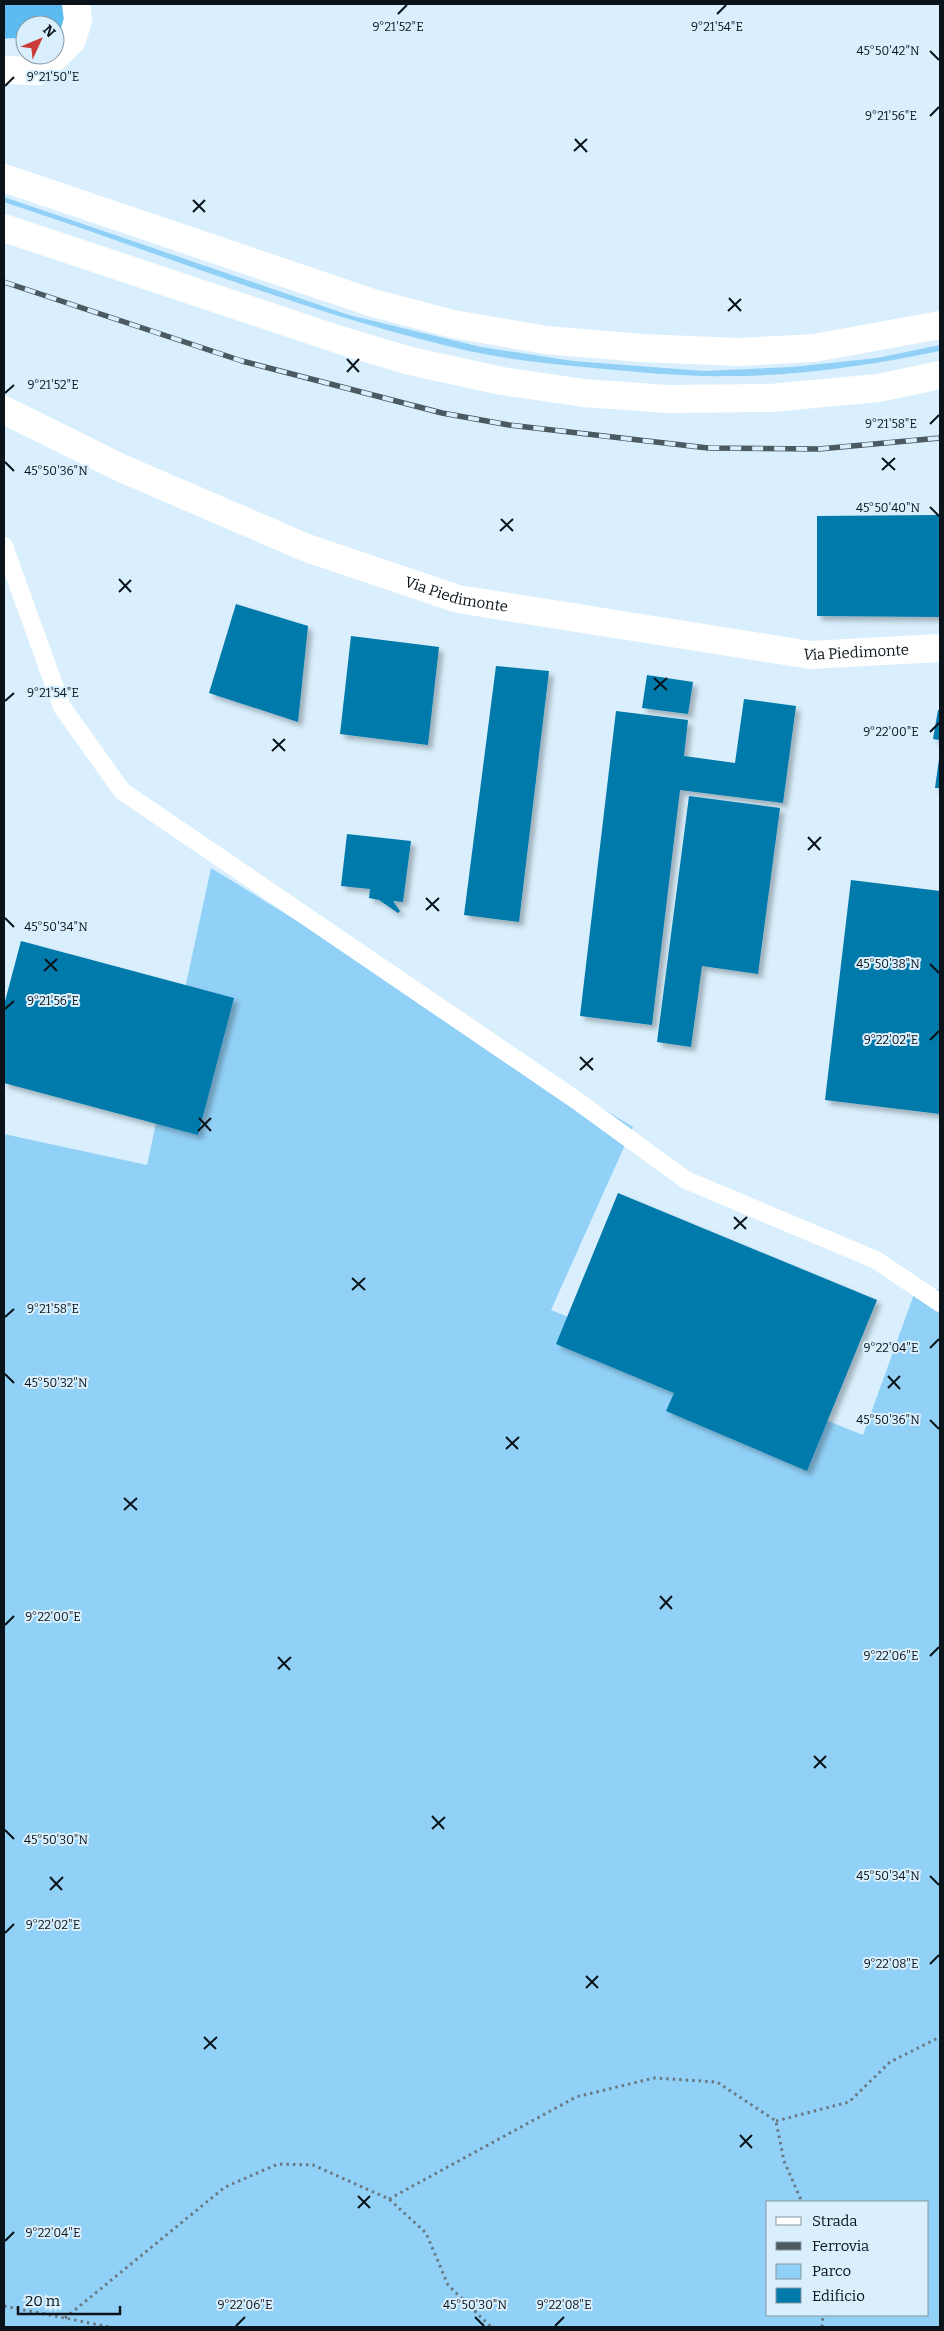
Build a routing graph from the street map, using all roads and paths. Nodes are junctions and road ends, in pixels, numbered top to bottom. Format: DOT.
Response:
graph roads {
  1 [pos="77,12"];
  2 [pos="4,70"];
  3 [pos="4,178"];
  4 [pos="4,228"];
  5 [pos="940,326"];
  6 [pos="940,375"];
  7 [pos="4,410"];
  8 [pos="4,546"];
  9 [pos="940,648"];
  10 [pos="940,1302"];
  11 [pos="940,2038"];
  12 [pos="776,2122"];
  13 [pos="390,2198"];
  14 [pos="802,2201"];
  15 [pos="4,2306"];
  16 [pos="65,2318"];
  17 [pos="110,2327"];
  18 [pos="491,2327"];
  1 -- 2 [label="main road"];
  3 -- 5 [label="main road"];
  4 -- 6 [label="main road"];
  7 -- 9 [label="main road, Via Piedimonte"];
  8 -- 10 [label="lane"];
  11 -- 12 [label="path"];
  12 -- 13 [label="path"];
  12 -- 14 [label="path"];
  13 -- 16 [label="path"];
  13 -- 18 [label="path"];
  15 -- 16 [label="path"];
  16 -- 17 [label="path"];
}
